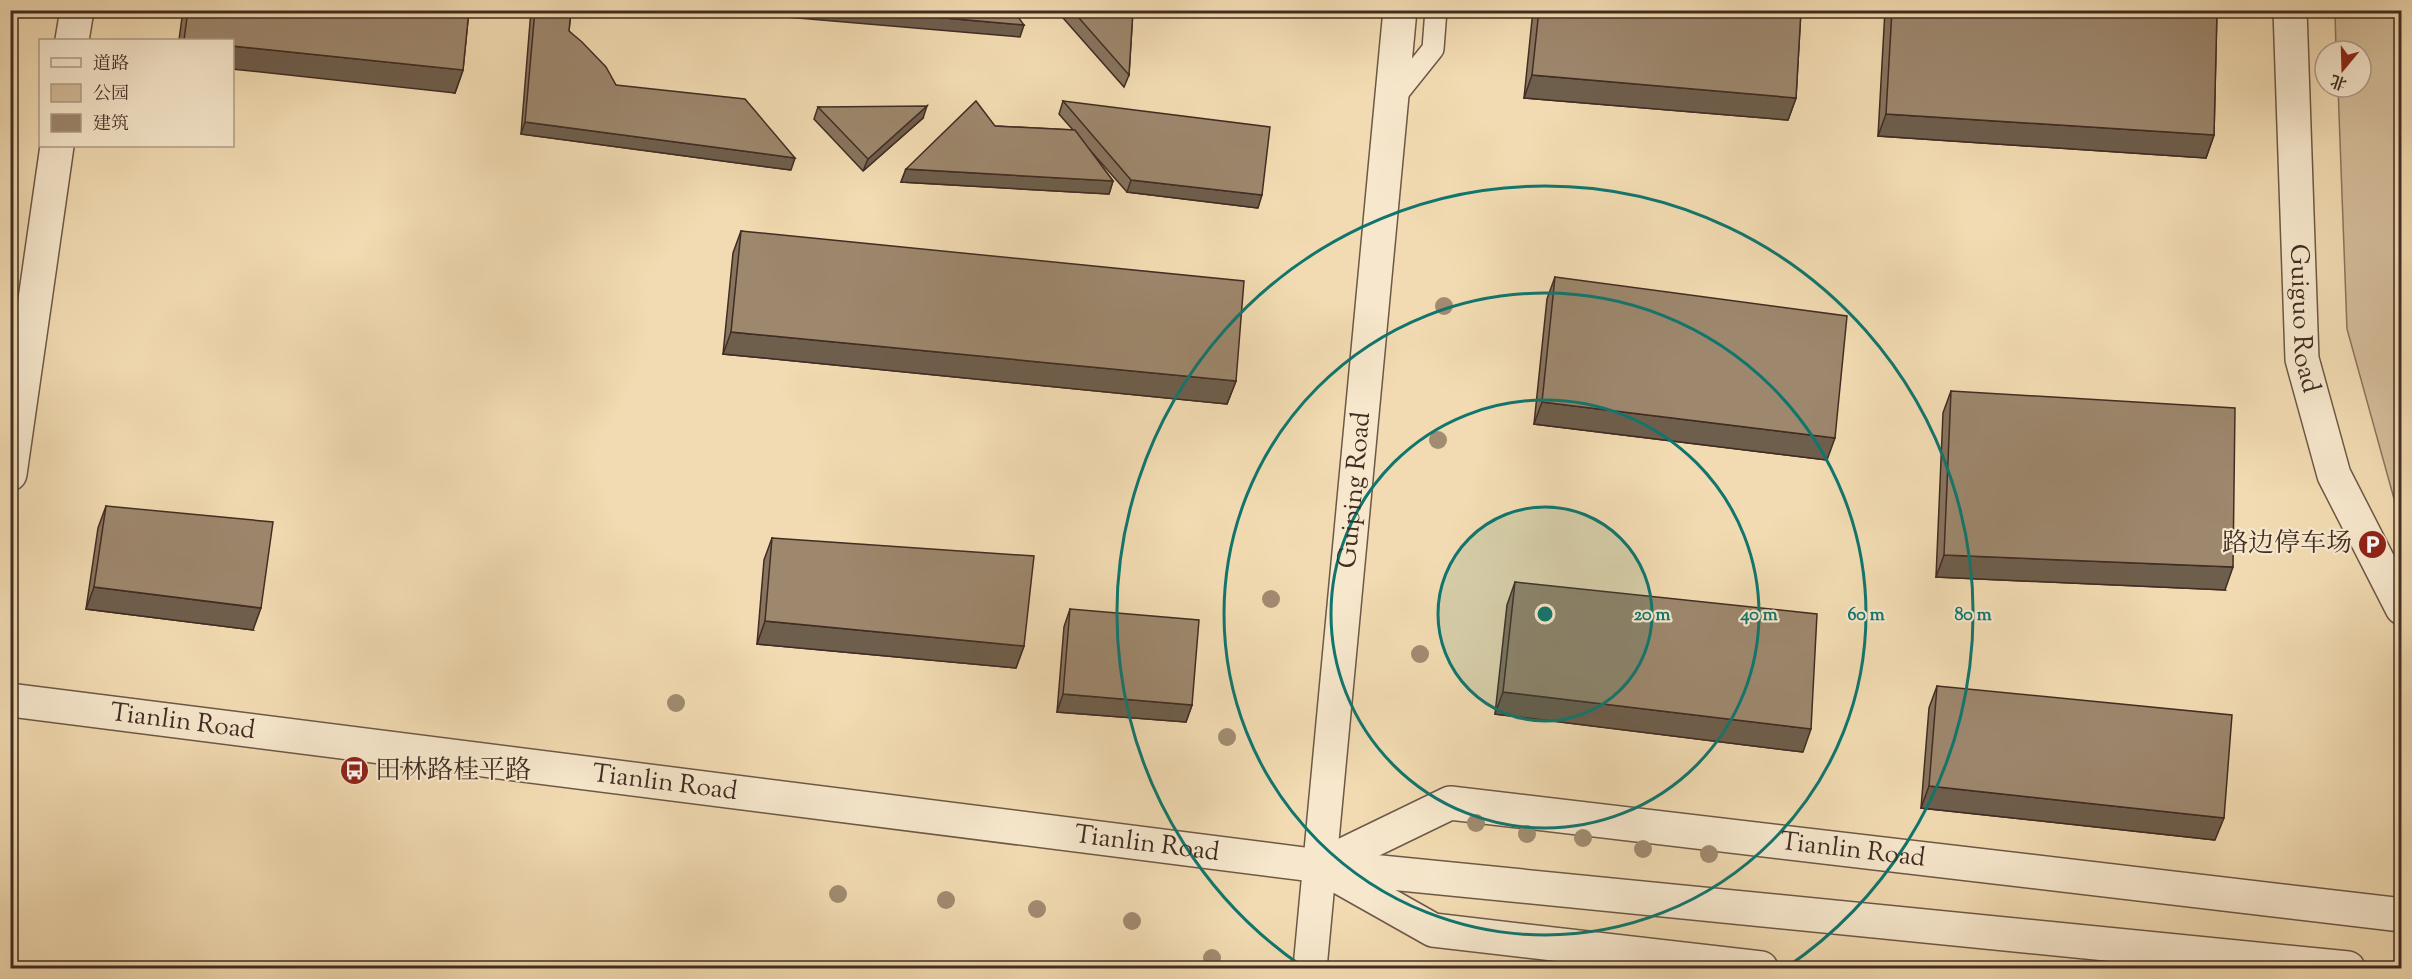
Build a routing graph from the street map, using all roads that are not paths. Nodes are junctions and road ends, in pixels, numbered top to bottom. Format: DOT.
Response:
graph roads {
  1 [pos="76,10"];
  2 [pos="1400,10"];
  3 [pos="1436,10"];
  4 [pos="2290,10"];
  5 [pos="72,39"];
  6 [pos="1391,102"];
  7 [pos="57,147"];
  8 [pos="10,474"];
  9 [pos="2402,608"];
  10 [pos="10,700"];
  11 [pos="1320,866"];
  12 [pos="2402,915"];
  13 [pos="1310,969"];
  14 [pos="1761,969"];
  15 [pos="2348,969"];
  1 -- 5 [label="street"];
  2 -- 6 [label="street, Guiping Road"];
  3 -- 6 [label="lane"];
  4 -- 9 [label="street, Guiguo Road"];
  6 -- 11 [label="street, Guiping Road"];
  7 -- 8 [label="street"];
  10 -- 11 [label="street, Tianlin Road"];
  11 -- 12 [label="street, Tianlin Road"];
  11 -- 13 [label="street, Guiping Road"];
  11 -- 14 [label="street, Tianlin Road"];
  11 -- 15 [label="street, Tianlin Road"];
}
